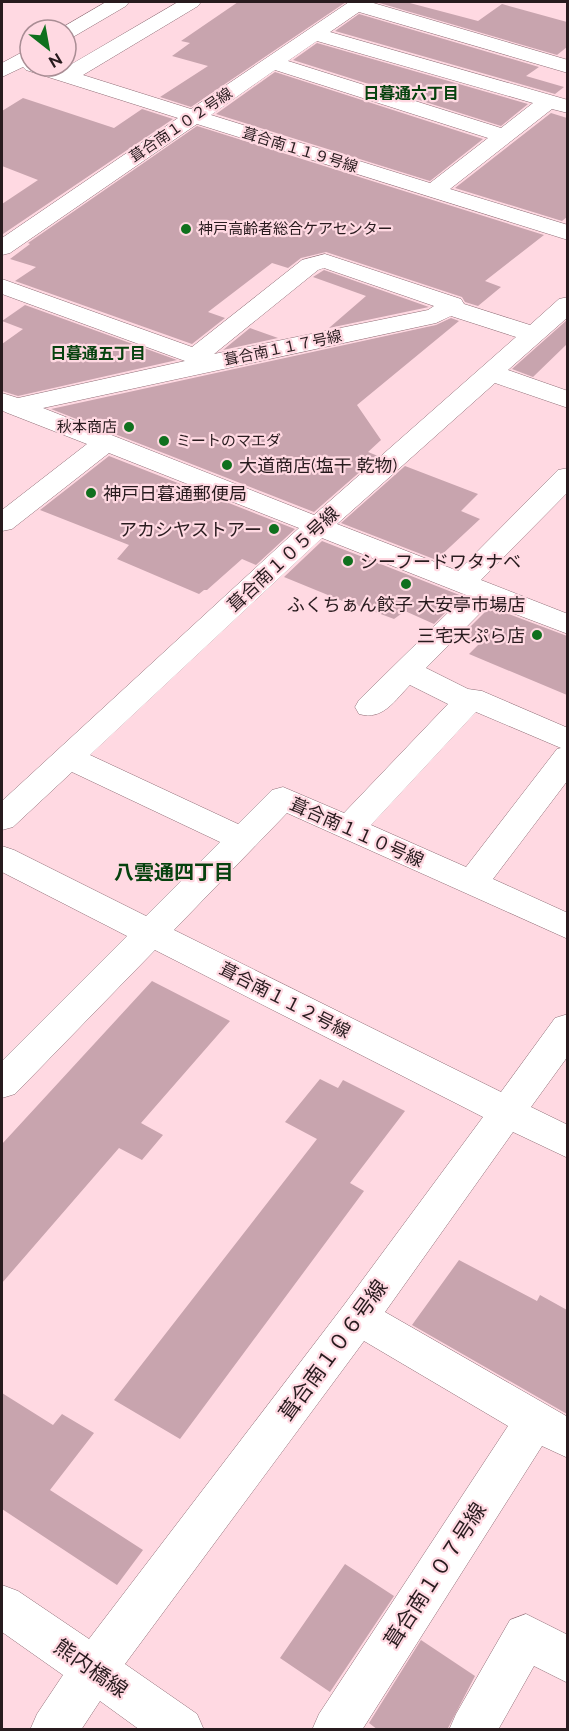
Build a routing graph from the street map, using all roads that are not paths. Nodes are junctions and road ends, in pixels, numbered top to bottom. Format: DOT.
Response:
graph roads {
  1 [pos="190,2"];
  2 [pos="359,3"];
  3 [pos="113,5"];
  4 [pos="155,23"];
  5 [pos="78,26"];
  6 [pos="314,34"];
  7 [pos="272,63"];
  8 [pos="567,67"];
  9 [pos="78,69"];
  10 [pos="72,78"];
  11 [pos="558,105"];
  12 [pos="193,116"];
  13 [pos="503,136"];
  14 [pos="434,191"];
  15 [pos="567,232"];
  16 [pos="4,245"];
  17 [pos="2,286"];
  18 [pos="567,304"];
  19 [pos="448,307"];
  20 [pos="532,334"];
  21 [pos="205,360"];
  22 [pos="489,372"];
  23 [pos="567,400"];
  24 [pos="8,404"];
  25 [pos="106,441"];
  26 [pos="567,476"];
  27 [pos="2,524"];
  28 [pos="319,525"];
  29 [pos="474,587"];
  30 [pos="567,625"];
  31 [pos="407,671"];
  32 [pos="468,701"];
  33 [pos="370,707"];
  34 [pos="567,740"];
  35 [pos="68,757"];
  36 [pos="567,757"];
  37 [pos="2,819"];
  38 [pos="349,828"];
  39 [pos="242,839"];
  40 [pos="2,858"];
  41 [pos="472,883"];
  42 [pos="567,927"];
  43 [pos="150,932"];
  44 [pos="567,1028"];
  45 [pos="2,1084"];
  46 [pos="506,1111"];
  47 [pos="567,1143"];
  48 [pos="358,1317"];
  49 [pos="551,1430"];
  50 [pos="2,1606"];
  51 [pos="567,1661"];
  52 [pos="94,1669"];
  53 [pos="53,1730"];
  54 [pos="181,1730"];
  55 [pos="335,1730"];
  56 [pos="472,1730"];
  1 -- 4 [label="street"];
  2 -- 6 [label="street, 葺合南１０２号線"];
  2 -- 8 [label="street"];
  3 -- 4 [label="street"];
  3 -- 5 [label="street"];
  4 -- 9 [label="street"];
  6 -- 7 [label="street, 葺合南１０２号線"];
  6 -- 11 [label="street"];
  7 -- 12 [label="street, 葺合南１０２号線"];
  7 -- 13 [label="street"];
  10 -- 12 [label="street, 葺合南１１９号線"];
  11 -- 13 [label="street"];
  12 -- 14 [label="street, 葺合南１１９号線"];
  12 -- 16 [label="street, 葺合南１０２号線"];
  13 -- 14 [label="street"];
  14 -- 15 [label="street, 葺合南１１９号線"];
  17 -- 21 [label="street"];
  18 -- 20 [label="street, 葺合南１０５号線"];
  19 -- 20 [label="street"];
  19 -- 21 [label="street, 葺合南１１７号線"];
  19 -- 21 [label="street"];
  20 -- 22 [label="street, 葺合南１０５号線"];
  21 -- 24 [label="street, 葺合南１１７号線"];
  22 -- 23 [label="street"];
  22 -- 28 [label="street, 葺合南１０５号線"];
  24 -- 25 [label="street"];
  25 -- 27 [label="street"];
  25 -- 28 [label="street"];
  26 -- 29 [label="street"];
  28 -- 29 [label="street"];
  28 -- 35 [label="street, 葺合南１０５号線"];
  29 -- 30 [label="street"];
  29 -- 31 [label="street"];
  31 -- 32 [label="street"];
  31 -- 33 [label="street"];
  32 -- 34 [label="street"];
  32 -- 38 [label="street"];
  35 -- 37 [label="street, 葺合南１０５号線"];
  35 -- 39 [label="street"];
  36 -- 41 [label="street"];
  38 -- 39 [label="street, 葺合南１１０号線"];
  38 -- 41 [label="street, 葺合南１１０号線"];
  39 -- 43 [label="street, 葺合南１１０号線"];
  40 -- 43 [label="street, 葺合南１１２号線"];
  41 -- 42 [label="street, 葺合南１１０号線"];
  43 -- 45 [label="street, 葺合南１１０号線"];
  43 -- 46 [label="street, 葺合南１１２号線"];
  44 -- 46 [label="street, 葺合南１０６号線"];
  46 -- 47 [label="street, 葺合南１１２号線"];
  46 -- 48 [label="street, 葺合南１０６号線"];
  48 -- 49 [label="street"];
  48 -- 52 [label="street, 葺合南１０６号線"];
  49 -- 55 [label="street, 葺合南１０７号線"];
  50 -- 52 [label="street, 熊内橋線"];
  51 -- 56 [label="street"];
  52 -- 53 [label="street, 葺合南１０６号線"];
  52 -- 54 [label="street, 熊内橋線"];
}
